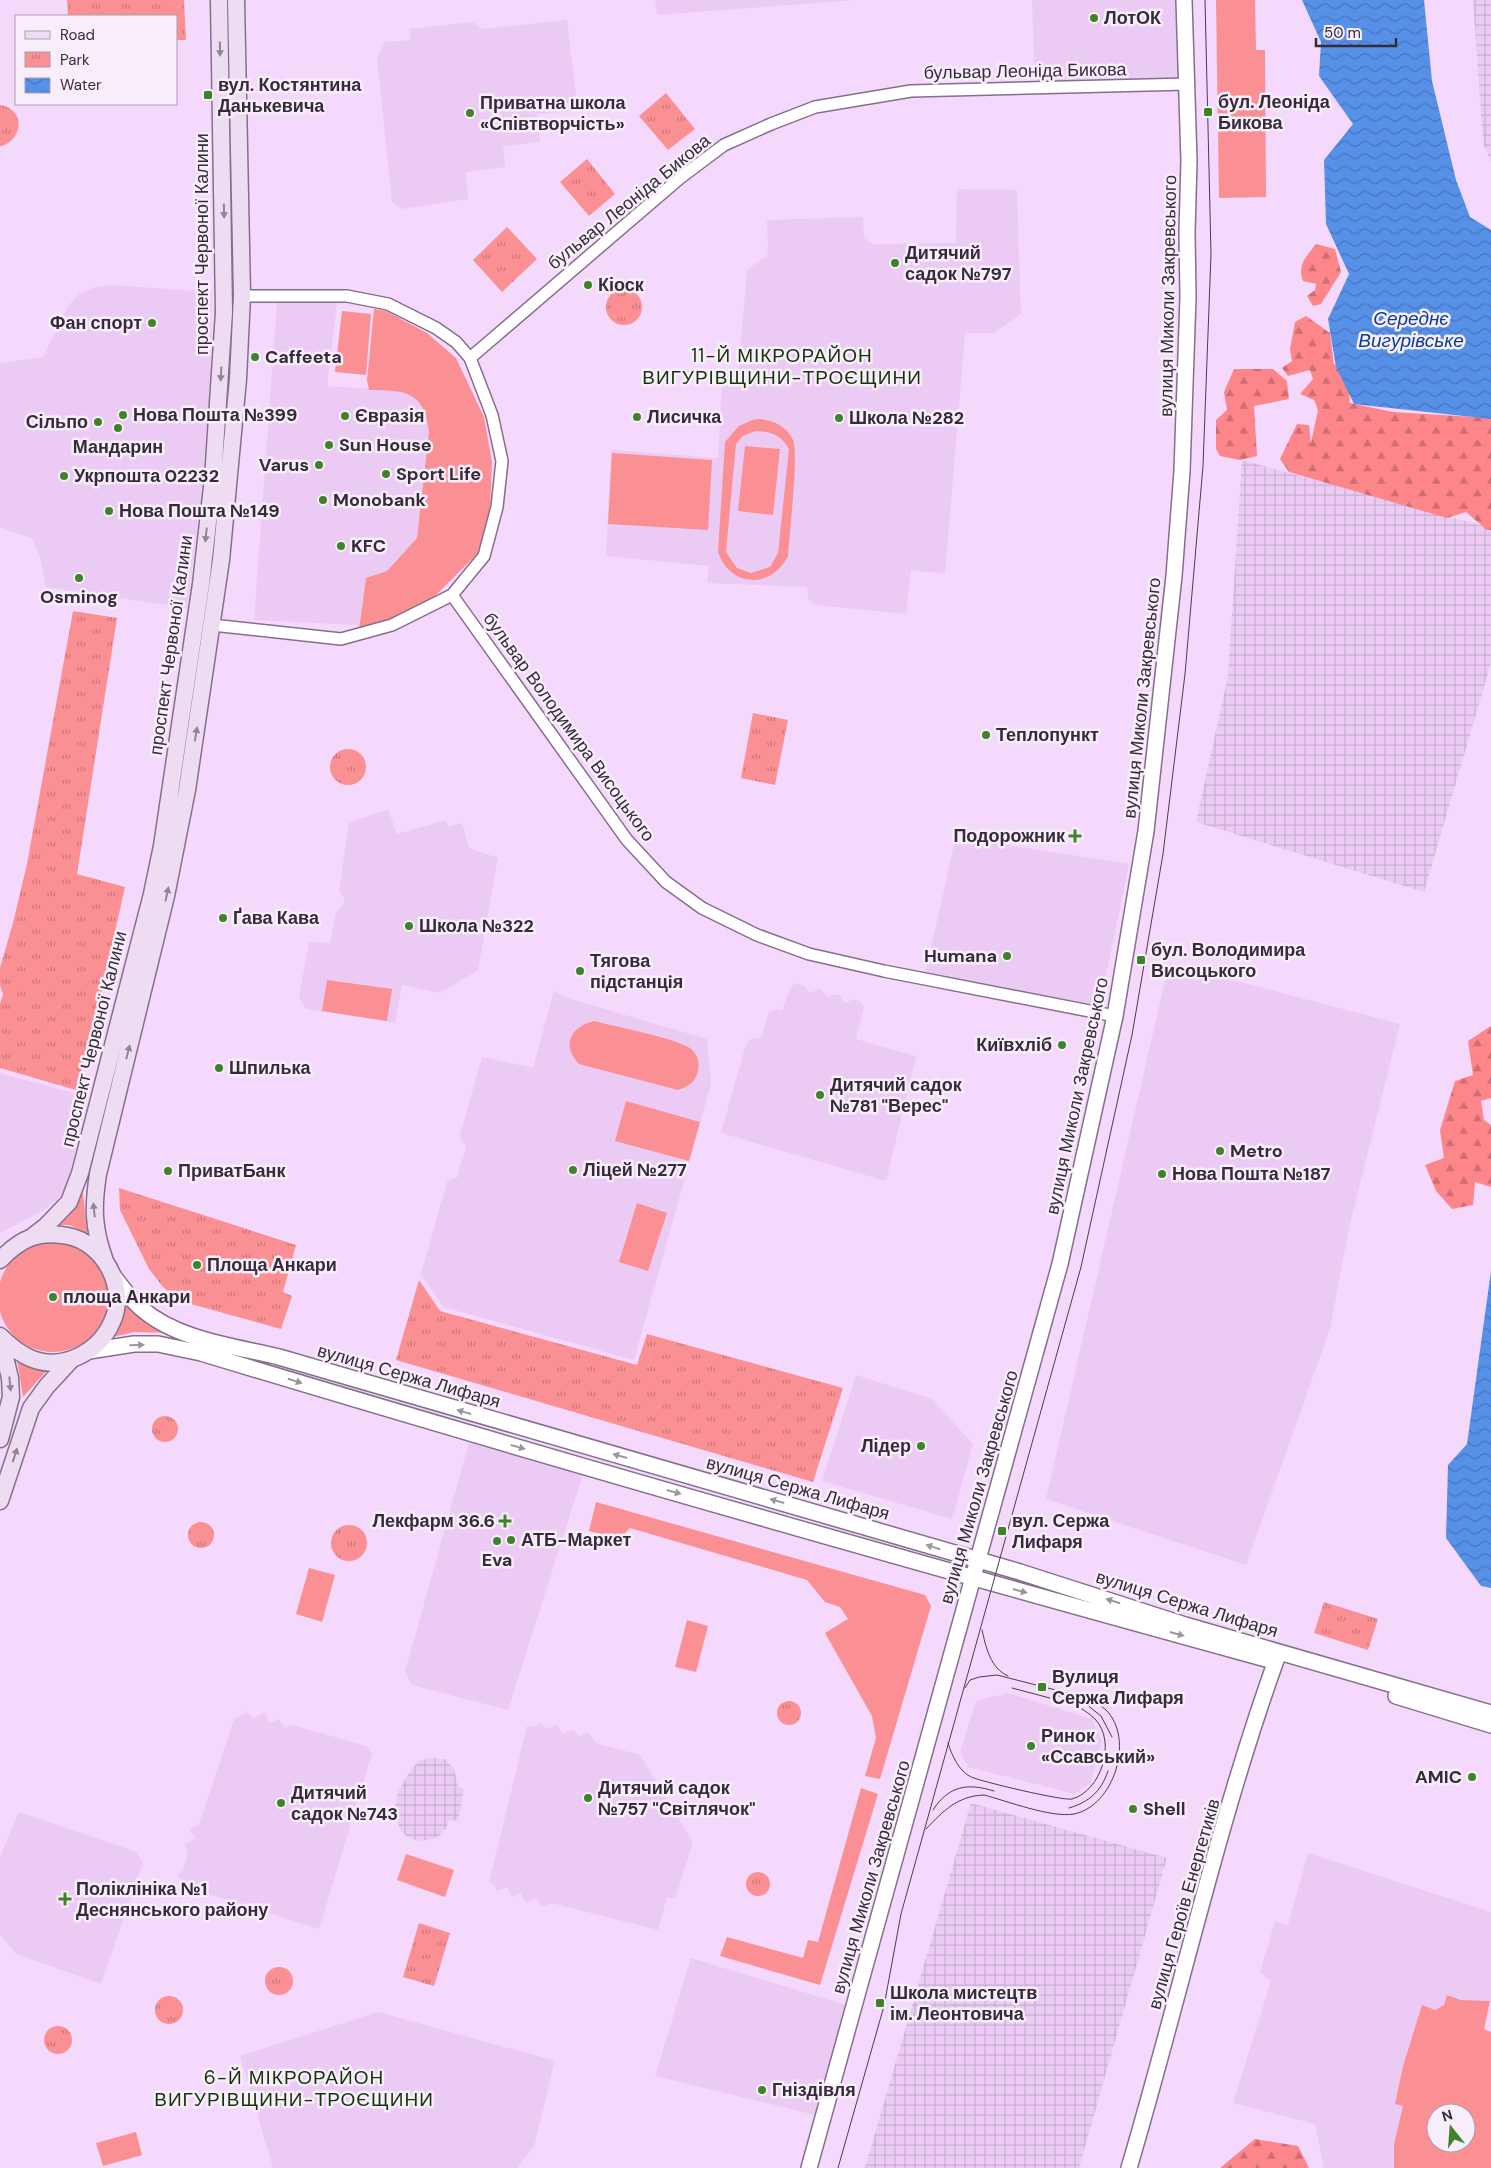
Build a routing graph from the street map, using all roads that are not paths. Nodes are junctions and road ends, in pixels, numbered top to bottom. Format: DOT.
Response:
graph roads {
  1 [pos="219,0"];
  2 [pos="236,0"];
  3 [pos="1184,0"];
  4 [pos="1188,84"];
  5 [pos="242,296"];
  6 [pos="470,358"];
  7 [pos="452,595"];
  8 [pos="212,625"];
  9 [pos="1114,1016"];
  10 [pos="33,1236"];
  11 [pos="7,1249"];
  12 [pos="104,1258"];
  13 [pos="0,1260"];
  14 [pos="112,1274"];
  15 [pos="0,1336"];
  16 [pos="89,1351"];
  17 [pos="71,1360"];
  18 [pos="0,1438"];
  19 [pos="0,1501"];
  20 [pos="979,1560"];
  21 [pos="974,1578"];
  22 [pos="1277,1656"];
  23 [pos="1491,1713"];
  24 [pos="1491,1724"];
  25 [pos="809,2168"];
  26 [pos="1129,2168"];
  1 -- 10 [label="main road, проспект Червоної Калини, one-way"];
  2 -- 5 [label="main road, проспект Червоної Калини"];
  3 -- 4 [label="street, вулиця Миколи Закревського"];
  4 -- 6 [label="street, бульвар Леоніда Бикова"];
  4 -- 9 [label="street, вулиця Миколи Закревського"];
  5 -- 6 [label="street"];
  5 -- 8 [label="main road, проспект Червоної Калини"];
  6 -- 7 [label="street"];
  7 -- 8 [label="street"];
  7 -- 9 [label="street, бульвар Володимира Висоцького"];
  12 -- 8 [label="main road, проспект Червоної Калини, one-way"];
  9 -- 20 [label="street, вулиця Миколи Закревського"];
  10 -- 11 [label="main road"];
  10 -- 12 [label="main road"];
  11 -- 13 [label="main road"];
  12 -- 14 [label="main road"];
  14 -- 16 [label="main road"];
  20 -- 14 [label="street, вулиця Сержа Лифаря, one-way"];
  15 -- 17 [label="main road"];
  15 -- 18 [label="main road, one-way"];
  16 -- 17 [label="main road"];
  16 -- 21 [label="street, вулиця Сержа Лифаря, one-way"];
  19 -- 17 [label="main road, one-way"];
  20 -- 21 [label="street, вулиця Миколи Закревського"];
  22 -- 20 [label="street, вулиця Сержа Лифаря, one-way"];
  21 -- 22 [label="street, вулиця Сержа Лифаря, one-way"];
  21 -- 25 [label="street, вулиця Миколи Закревського"];
  22 -- 23 [label="street, вулиця Сержа Лифаря"];
  22 -- 24 [label="street, вулиця Сержа Лифаря"];
  22 -- 26 [label="street, вулиця Героїв Енергетиків"];
}
